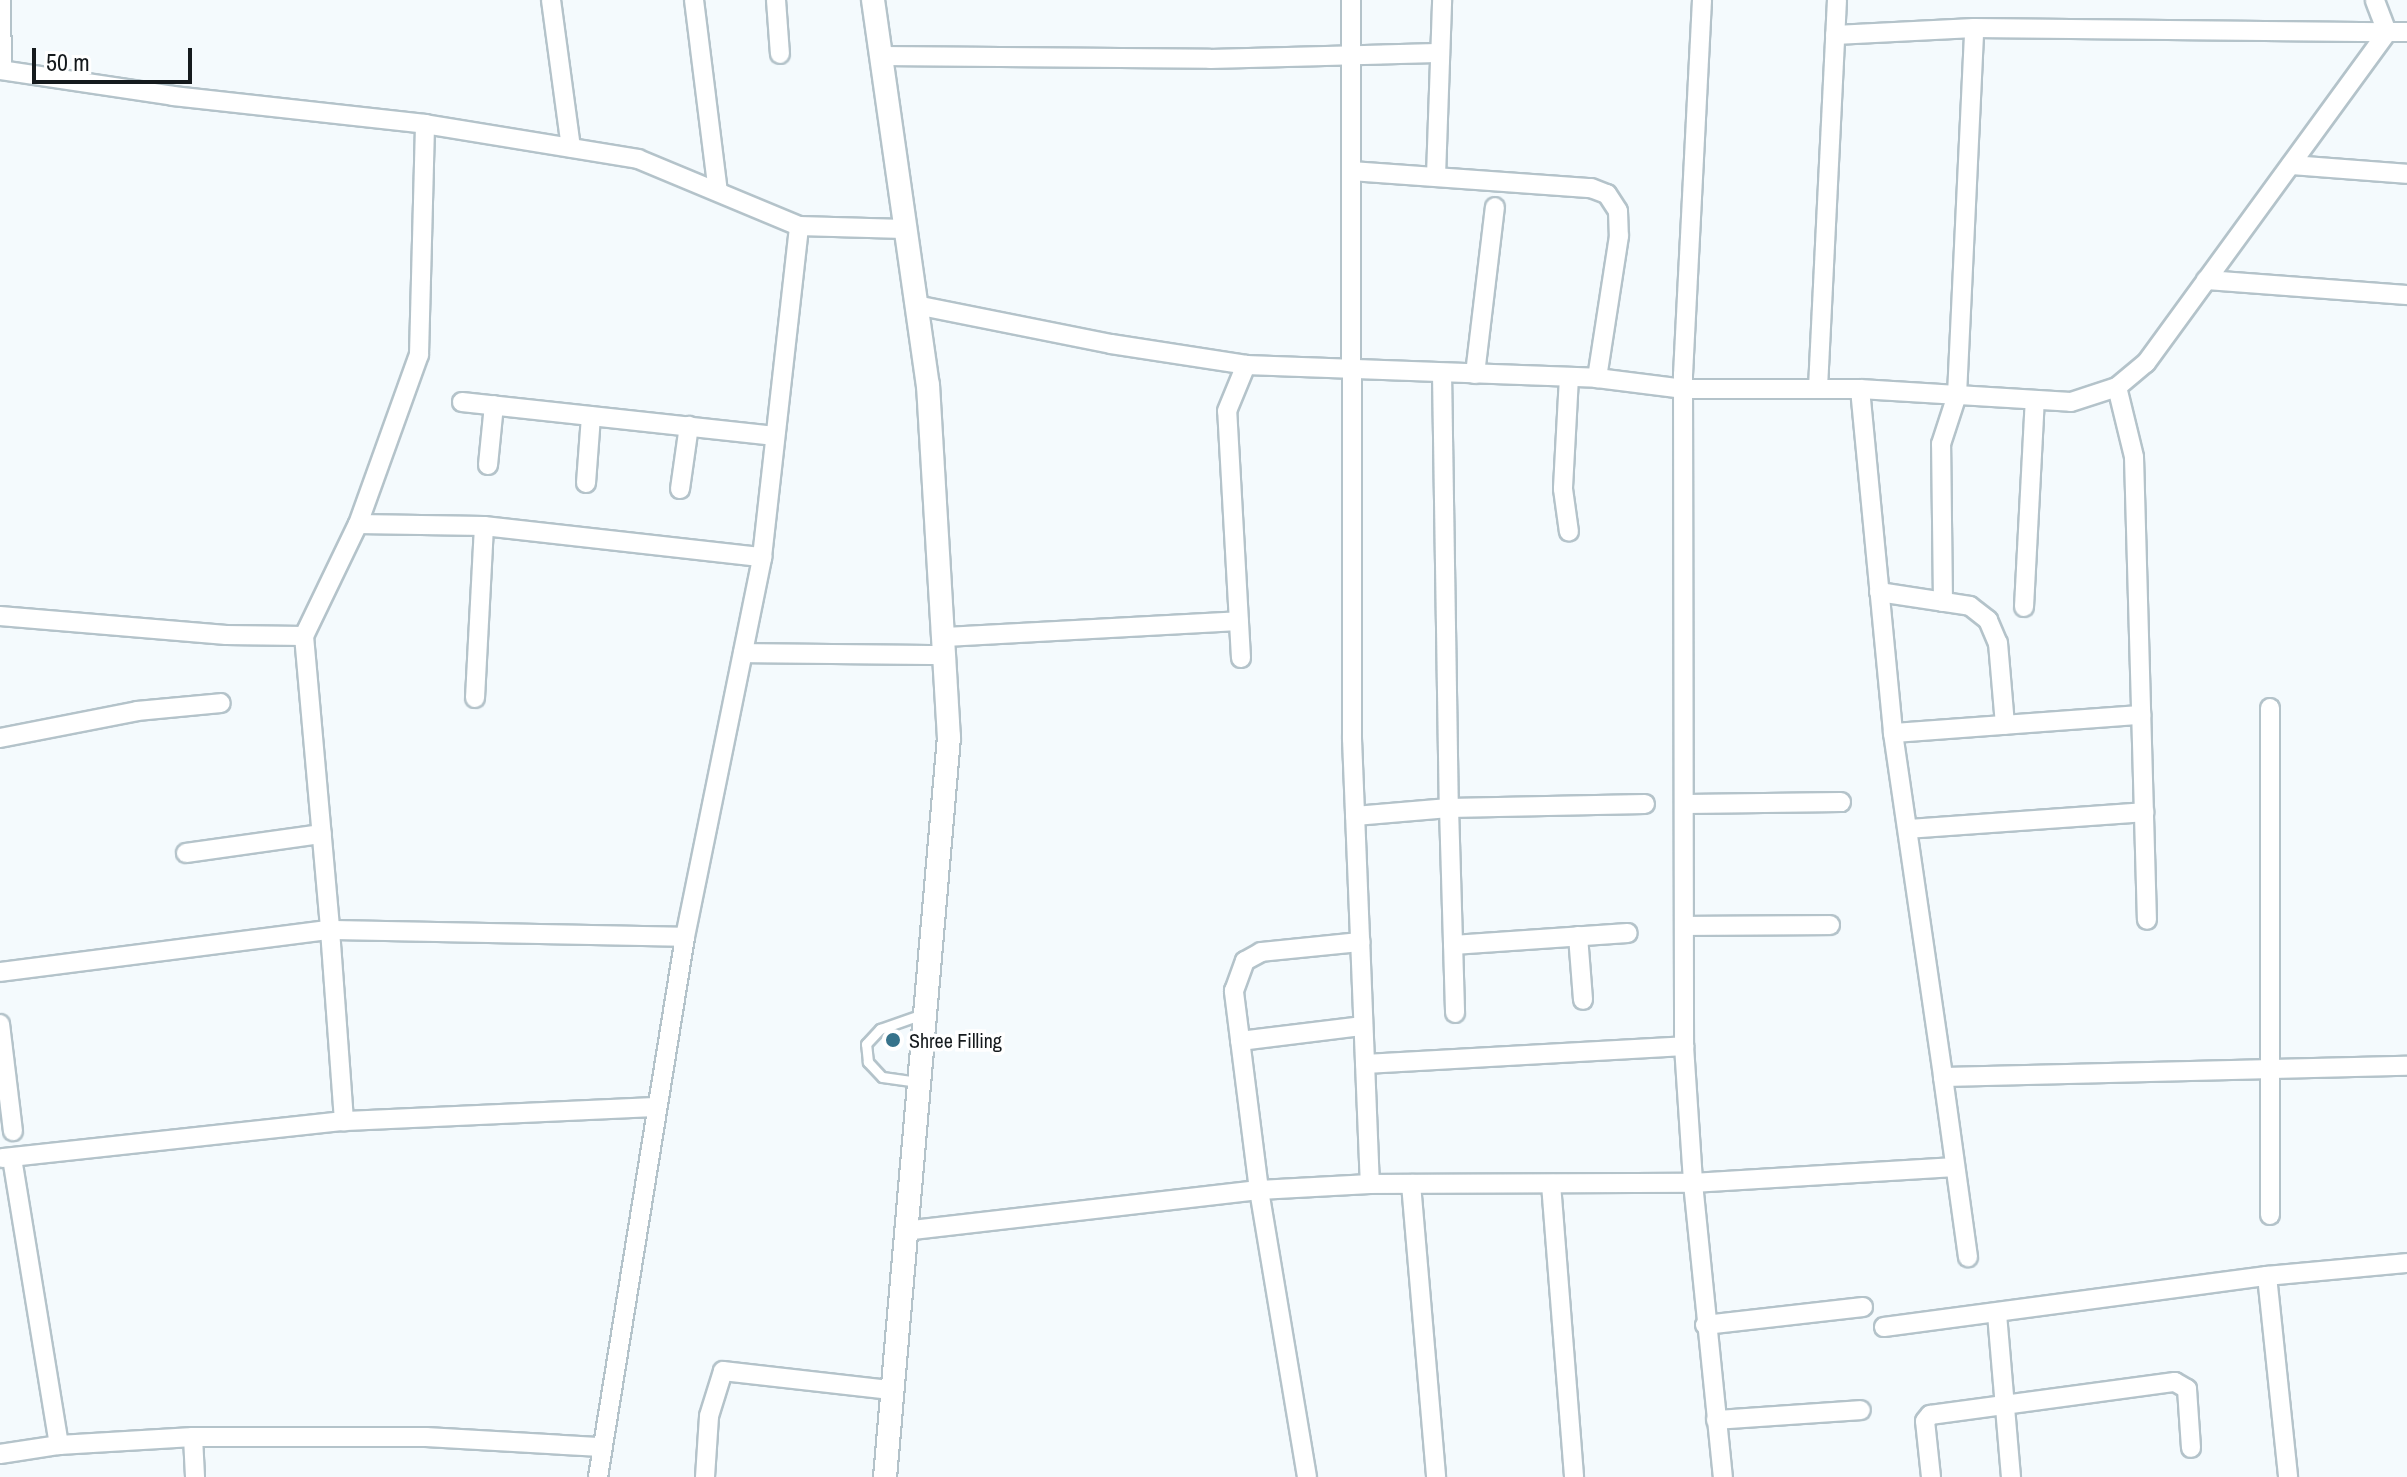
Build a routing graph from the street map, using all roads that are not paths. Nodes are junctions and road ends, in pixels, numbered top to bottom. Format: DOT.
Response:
graph roads {
  1 [pos="1,0"];
  2 [pos="551,0"];
  3 [pos="694,0"];
  4 [pos="776,0"];
  5 [pos="873,0"];
  6 [pos="1351,0"];
  7 [pos="1442,0"];
  8 [pos="1702,0"];
  9 [pos="1837,0"];
  10 [pos="2375,0"];
  11 [pos="1974,28"];
  12 [pos="2387,32"];
  13 [pos="2407,32"];
  14 [pos="1835,35"];
  15 [pos="1349,52"];
  16 [pos="1437,53"];
  17 [pos="780,54"];
  18 [pos="881,56"];
  19 [pos="1,69"];
  20 [pos="425,124"];
  21 [pos="571,148"];
  22 [pos="2291,165"];
  23 [pos="1351,171"];
  24 [pos="2407,174"];
  25 [pos="1436,176"];
  26 [pos="718,192"];
  27 [pos="1495,207"];
  28 [pos="799,226"];
  29 [pos="904,229"];
  30 [pos="2206,280"];
  31 [pos="2407,295"];
  32 [pos="916,305"];
  33 [pos="1246,365"];
  34 [pos="1354,369"];
  35 [pos="1442,373"];
  36 [pos="1475,374"];
  37 [pos="1569,377"];
  38 [pos="1597,378"];
  39 [pos="2117,387"];
  40 [pos="1818,388"];
  41 [pos="1684,389"];
  42 [pos="1860,389"];
  43 [pos="1957,395"];
  44 [pos="2035,400"];
  45 [pos="462,402"];
  46 [pos="494,405"];
  47 [pos="591,416"];
  48 [pos="689,426"];
  49 [pos="775,436"];
  50 [pos="488,465"];
  51 [pos="586,483"];
  52 [pos="680,489"];
  53 [pos="358,524"];
  54 [pos="484,526"];
  55 [pos="1569,532"];
  56 [pos="762,557"];
  57 [pos="1879,592"];
  58 [pos="1943,602"];
  59 [pos="2024,607"];
  60 [pos="0,616"];
  61 [pos="1239,621"];
  62 [pos="304,636"];
  63 [pos="945,646"];
  64 [pos="743,653"];
  65 [pos="1241,658"];
  66 [pos="475,698"];
  67 [pos="221,703"];
  68 [pos="2270,708"];
  69 [pos="2141,715"];
  70 [pos="2005,725"];
  71 [pos="1893,733"];
  72 [pos="0,738"];
  73 [pos="1841,802"];
  74 [pos="1645,804"];
  75 [pos="1687,804"];
  76 [pos="1449,808"];
  77 [pos="2144,812"];
  78 [pos="1355,816"];
  79 [pos="1908,829"];
  80 [pos="322,834"];
  81 [pos="186,853"];
  82 [pos="2147,920"];
  83 [pos="1830,925"];
  84 [pos="1686,926"];
  85 [pos="330,930"];
  86 [pos="1628,933"];
  87 [pos="1578,936"];
  88 [pos="685,937"];
  89 [pos="1360,942"];
  90 [pos="1453,945"];
  91 [pos="0,972"];
  92 [pos="1583,1000"];
  93 [pos="1455,1013"];
  94 [pos="924,1014"];
  95 [pos="0,1024"];
  96 [pos="1363,1026"];
  97 [pos="1240,1041"];
  98 [pos="1684,1046"];
  99 [pos="1365,1064"];
  100 [pos="2407,1066"];
  101 [pos="2272,1068"];
  102 [pos="1943,1077"];
  103 [pos="918,1082"];
  104 [pos="657,1107"];
  105 [pos="344,1121"];
  106 [pos="13,1131"];
  107 [pos="6,1158"];
  108 [pos="1955,1167"];
  109 [pos="1693,1183"];
  110 [pos="1370,1184"];
  111 [pos="1411,1184"];
  112 [pos="1551,1184"];
  113 [pos="1259,1190"];
  114 [pos="2270,1215"];
  115 [pos="904,1231"];
  116 [pos="1968,1257"];
  117 [pos="2407,1263"];
  118 [pos="2267,1276"];
  119 [pos="1863,1307"];
  120 [pos="1997,1314"];
  121 [pos="1705,1325"];
  122 [pos="1884,1327"];
  123 [pos="891,1390"];
  124 [pos="2003,1407"];
  125 [pos="1861,1410"];
  126 [pos="1716,1420"];
  127 [pos="193,1437"];
  128 [pos="59,1445"];
  129 [pos="602,1447"];
  130 [pos="2191,1448"];
  131 [pos="0,1454"];
  132 [pos="195,1477"];
  133 [pos="598,1477"];
  134 [pos="705,1477"];
  135 [pos="885,1477"];
  136 [pos="1307,1477"];
  137 [pos="1436,1477"];
  138 [pos="1574,1477"];
  139 [pos="1723,1477"];
  140 [pos="1931,1477"];
  141 [pos="2011,1477"];
  142 [pos="2288,1477"];
  1 -- 19 [label="street"];
  2 -- 21 [label="street"];
  3 -- 26 [label="street"];
  4 -- 17 [label="street"];
  5 -- 18 [label="street"];
  6 -- 15 [label="street"];
  7 -- 16 [label="street"];
  8 -- 41 [label="street"];
  9 -- 14 [label="street"];
  10 -- 12 [label="street"];
  11 -- 12 [label="street"];
  11 -- 14 [label="street"];
  11 -- 43 [label="street"];
  12 -- 13 [label="street"];
  12 -- 22 [label="street"];
  14 -- 40 [label="street"];
  15 -- 16 [label="street"];
  15 -- 18 [label="street"];
  15 -- 23 [label="street"];
  16 -- 25 [label="street"];
  18 -- 29 [label="street"];
  19 -- 20 [label="street"];
  20 -- 21 [label="street"];
  20 -- 53 [label="street"];
  21 -- 26 [label="street"];
  22 -- 24 [label="street"];
  22 -- 30 [label="street"];
  23 -- 25 [label="street"];
  23 -- 34 [label="street"];
  25 -- 38 [label="street"];
  26 -- 28 [label="street"];
  27 -- 36 [label="street"];
  28 -- 29 [label="street"];
  28 -- 49 [label="street"];
  29 -- 32 [label="street"];
  30 -- 31 [label="street"];
  30 -- 39 [label="street"];
  32 -- 33 [label="street"];
  32 -- 63 [label="street"];
  33 -- 34 [label="street"];
  33 -- 61 [label="street"];
  34 -- 35 [label="street"];
  34 -- 78 [label="street"];
  35 -- 36 [label="street"];
  35 -- 76 [label="street"];
  36 -- 37 [label="street"];
  37 -- 38 [label="street"];
  37 -- 55 [label="street"];
  38 -- 41 [label="street"];
  39 -- 44 [label="street"];
  39 -- 69 [label="street"];
  40 -- 41 [label="street"];
  40 -- 42 [label="street"];
  41 -- 75 [label="street"];
  42 -- 43 [label="street"];
  42 -- 57 [label="street"];
  43 -- 44 [label="street"];
  43 -- 58 [label="street"];
  44 -- 59 [label="street"];
  45 -- 46 [label="street"];
  46 -- 47 [label="street"];
  46 -- 50 [label="street"];
  47 -- 48 [label="street"];
  47 -- 51 [label="street"];
  48 -- 49 [label="street"];
  48 -- 52 [label="street"];
  49 -- 56 [label="street"];
  53 -- 54 [label="street"];
  53 -- 62 [label="street"];
  54 -- 56 [label="street"];
  54 -- 66 [label="street"];
  56 -- 64 [label="street"];
  57 -- 58 [label="street"];
  57 -- 71 [label="street"];
  58 -- 70 [label="street"];
  60 -- 62 [label="street"];
  61 -- 63 [label="street"];
  61 -- 65 [label="street"];
  62 -- 80 [label="street"];
  63 -- 64 [label="street"];
  63 -- 94 [label="street"];
  64 -- 88 [label="street"];
  67 -- 72 [label="street"];
  68 -- 101 [label="street"];
  69 -- 70 [label="street"];
  69 -- 77 [label="street"];
  70 -- 71 [label="street"];
  71 -- 79 [label="street"];
  73 -- 75 [label="street"];
  74 -- 76 [label="street"];
  75 -- 84 [label="street"];
  76 -- 78 [label="street"];
  76 -- 90 [label="street"];
  77 -- 79 [label="street"];
  77 -- 82 [label="street"];
  78 -- 89 [label="street"];
  79 -- 102 [label="street"];
  80 -- 81 [label="street"];
  80 -- 85 [label="street"];
  83 -- 84 [label="street"];
  84 -- 98 [label="street"];
  85 -- 88 [label="street"];
  85 -- 91 [label="street"];
  85 -- 105 [label="street"];
  86 -- 87 [label="street"];
  87 -- 90 [label="street"];
  87 -- 92 [label="street"];
  88 -- 104 [label="street"];
  89 -- 96 [label="street"];
  89 -- 97 [label="street"];
  90 -- 93 [label="street"];
  94 -- 103 [label="street"];
  94 -- 103 [label="lane"];
  95 -- 106 [label="street"];
  96 -- 97 [label="street"];
  96 -- 99 [label="street"];
  97 -- 113 [label="street"];
  98 -- 99 [label="street"];
  98 -- 109 [label="street"];
  99 -- 110 [label="street"];
  100 -- 101 [label="street"];
  101 -- 102 [label="street"];
  101 -- 114 [label="street"];
  102 -- 108 [label="street"];
  103 -- 115 [label="street"];
  104 -- 105 [label="street"];
  104 -- 129 [label="street"];
  105 -- 107 [label="street"];
  107 -- 128 [label="street"];
  108 -- 109 [label="street"];
  108 -- 116 [label="street"];
  109 -- 112 [label="street"];
  109 -- 121 [label="street"];
  110 -- 111 [label="street"];
  110 -- 113 [label="street"];
  111 -- 112 [label="street"];
  111 -- 137 [label="street"];
  112 -- 138 [label="street"];
  113 -- 115 [label="street"];
  113 -- 136 [label="street"];
  115 -- 123 [label="street"];
  117 -- 118 [label="street"];
  118 -- 120 [label="street"];
  118 -- 142 [label="street"];
  119 -- 121 [label="street"];
  120 -- 122 [label="street"];
  120 -- 124 [label="street"];
  121 -- 126 [label="street"];
  123 -- 134 [label="street"];
  123 -- 135 [label="street"];
  124 -- 130 [label="street"];
  124 -- 140 [label="street"];
  124 -- 141 [label="street"];
  125 -- 126 [label="street"];
  126 -- 139 [label="street"];
  127 -- 128 [label="street"];
  127 -- 129 [label="street"];
  127 -- 132 [label="street"];
  128 -- 131 [label="street"];
  129 -- 133 [label="street"];
}
